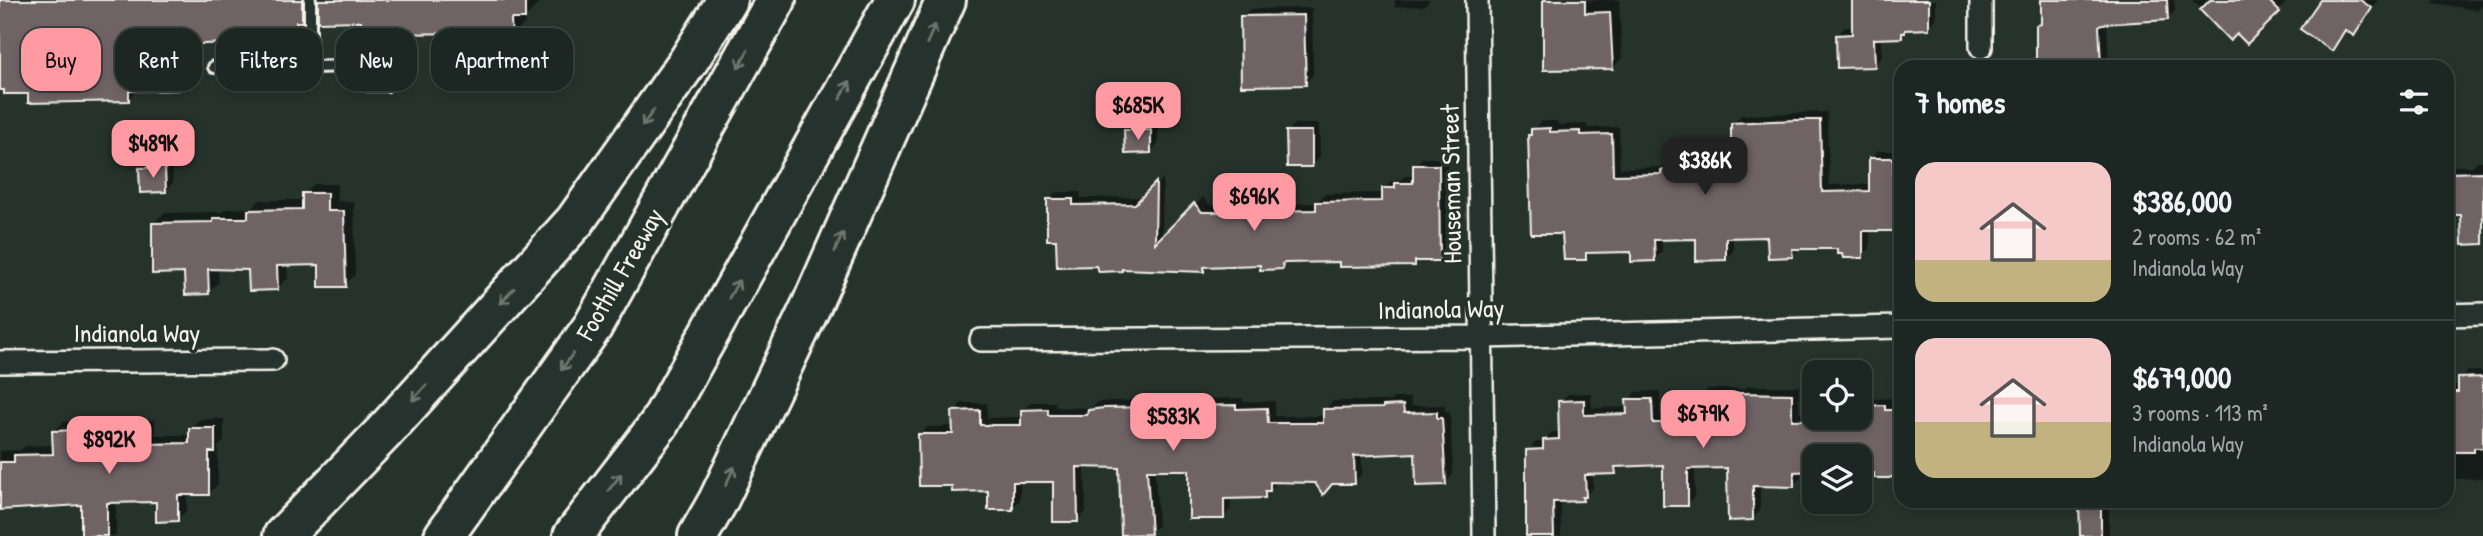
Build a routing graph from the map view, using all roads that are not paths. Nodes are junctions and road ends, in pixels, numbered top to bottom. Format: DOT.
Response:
graph roads {
  1 [pos="310,0"];
  2 [pos="727,0"];
  3 [pos="776,0"];
  4 [pos="895,0"];
  5 [pos="946,0"];
  6 [pos="1477,0"];
  7 [pos="1980,0"];
  8 [pos="310,28"];
  9 [pos="1981,47"];
  10 [pos="2483,314"];
  11 [pos="2454,315"];
  12 [pos="1894,327"];
  13 [pos="1481,337"];
  14 [pos="981,340"];
  15 [pos="274,360"];
  16 [pos="0,362"];
  17 [pos="283,536"];
  18 [pos="444,536"];
  19 [pos="573,536"];
  20 [pos="698,536"];
  21 [pos="1485,536"];
  1 -- 8 [label="lane"];
  2 -- 17 [label="highway, one-way"];
  3 -- 18 [label="highway, Foothill Freeway, one-way"];
  19 -- 4 [label="highway, one-way"];
  20 -- 5 [label="highway, one-way"];
  6 -- 13 [label="street, Houseman Street"];
  7 -- 9 [label="street"];
  10 -- 11 [label="street"];
  12 -- 13 [label="street, Indianola Way"];
  13 -- 14 [label="street, Indianola Way"];
  13 -- 21 [label="street, Houseman Street"];
  15 -- 16 [label="street, Indianola Way"];
}
